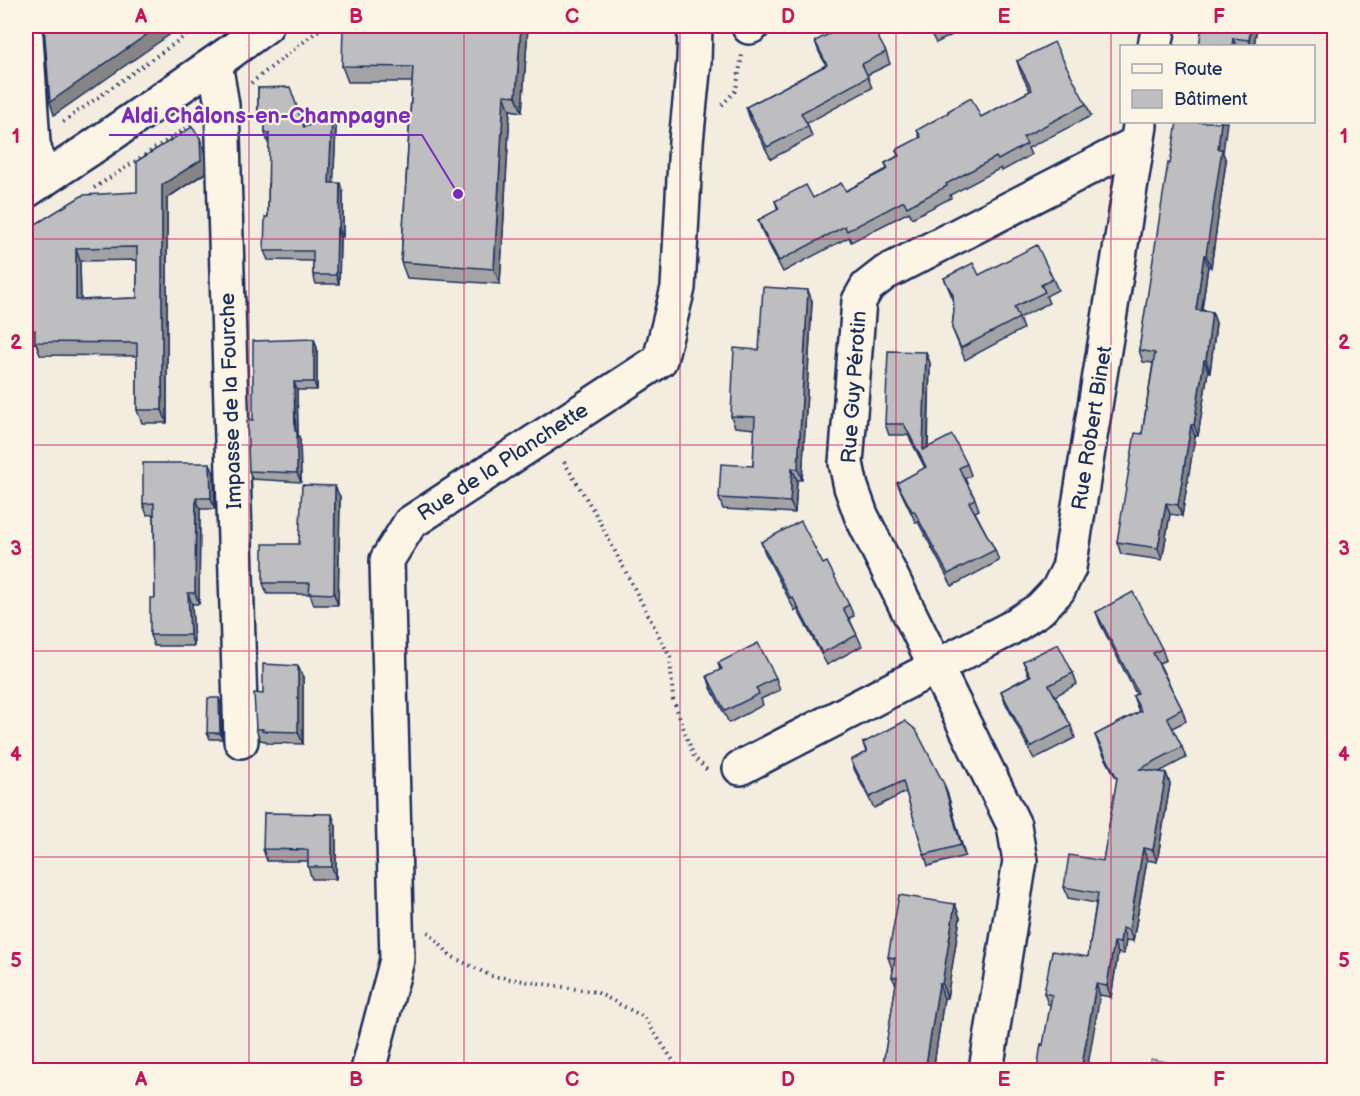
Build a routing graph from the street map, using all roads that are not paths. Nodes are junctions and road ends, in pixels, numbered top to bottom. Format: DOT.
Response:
graph roads {
  1 [pos="266,26"];
  2 [pos="695,26"];
  3 [pos="1159,26"];
  4 [pos="26,37"];
  5 [pos="1155,45"];
  6 [pos="215,63"];
  7 [pos="1139,132"];
  8 [pos="34,186"];
  9 [pos="937,666"];
  10 [pos="241,741"];
  11 [pos="740,768"];
  12 [pos="368,1071"];
  13 [pos="986,1071"];
  1 -- 6 [label="street"];
  2 -- 12 [label="street, Rue de la Planchette"];
  3 -- 5 [label="street"];
  4 -- 8 [label="street"];
  6 -- 8 [label="street"];
  6 -- 10 [label="street, Impasse de la Fourche"];
  7 -- 9 [label="street, Rue Robert Binet"];
  7 -- 9 [label="street, Rue Guy Pérotin"];
  9 -- 11 [label="street, Rue Robert Binet"];
  9 -- 13 [label="street, Rue Guy Pérotin"];
}
